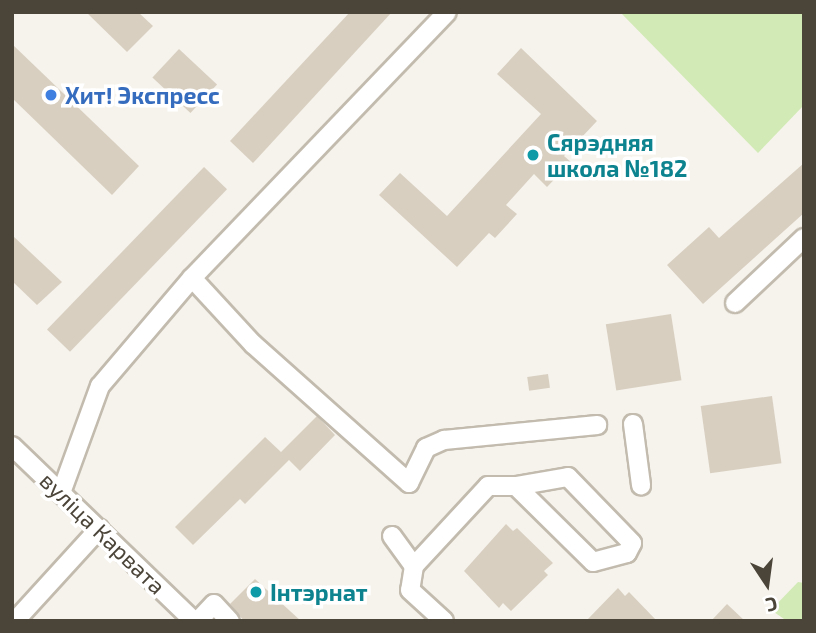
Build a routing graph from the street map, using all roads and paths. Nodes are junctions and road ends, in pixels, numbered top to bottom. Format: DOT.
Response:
graph roads {
  1 [pos="447,12"];
  2 [pos="804,238"];
  3 [pos="192,278"];
  4 [pos="735,303"];
  5 [pos="633,424"];
  6 [pos="597,425"];
  7 [pos="12,446"];
  8 [pos="641,485"];
  9 [pos="516,486"];
  10 [pos="61,493"];
  11 [pos="99,529"];
  12 [pos="392,536"];
  13 [pos="414,566"];
  14 [pos="15,621"];
  15 [pos="196,621"];
  16 [pos="230,621"];
  17 [pos="444,621"];
  1 -- 3 [label="street"];
  2 -- 4 [label="street"];
  3 -- 6 [label="street"];
  3 -- 10 [label="street"];
  5 -- 8 [label="street"];
  7 -- 10 [label="street, вуліца Карвата"];
  9 -- 9 [label="street"];
  9 -- 13 [label="street"];
  10 -- 11 [label="street, вуліца Карвата"];
  11 -- 14 [label="street"];
  11 -- 15 [label="street, вуліца Карвата"];
  12 -- 13 [label="street"];
  13 -- 17 [label="street"];
  15 -- 16 [label="street"];
}
